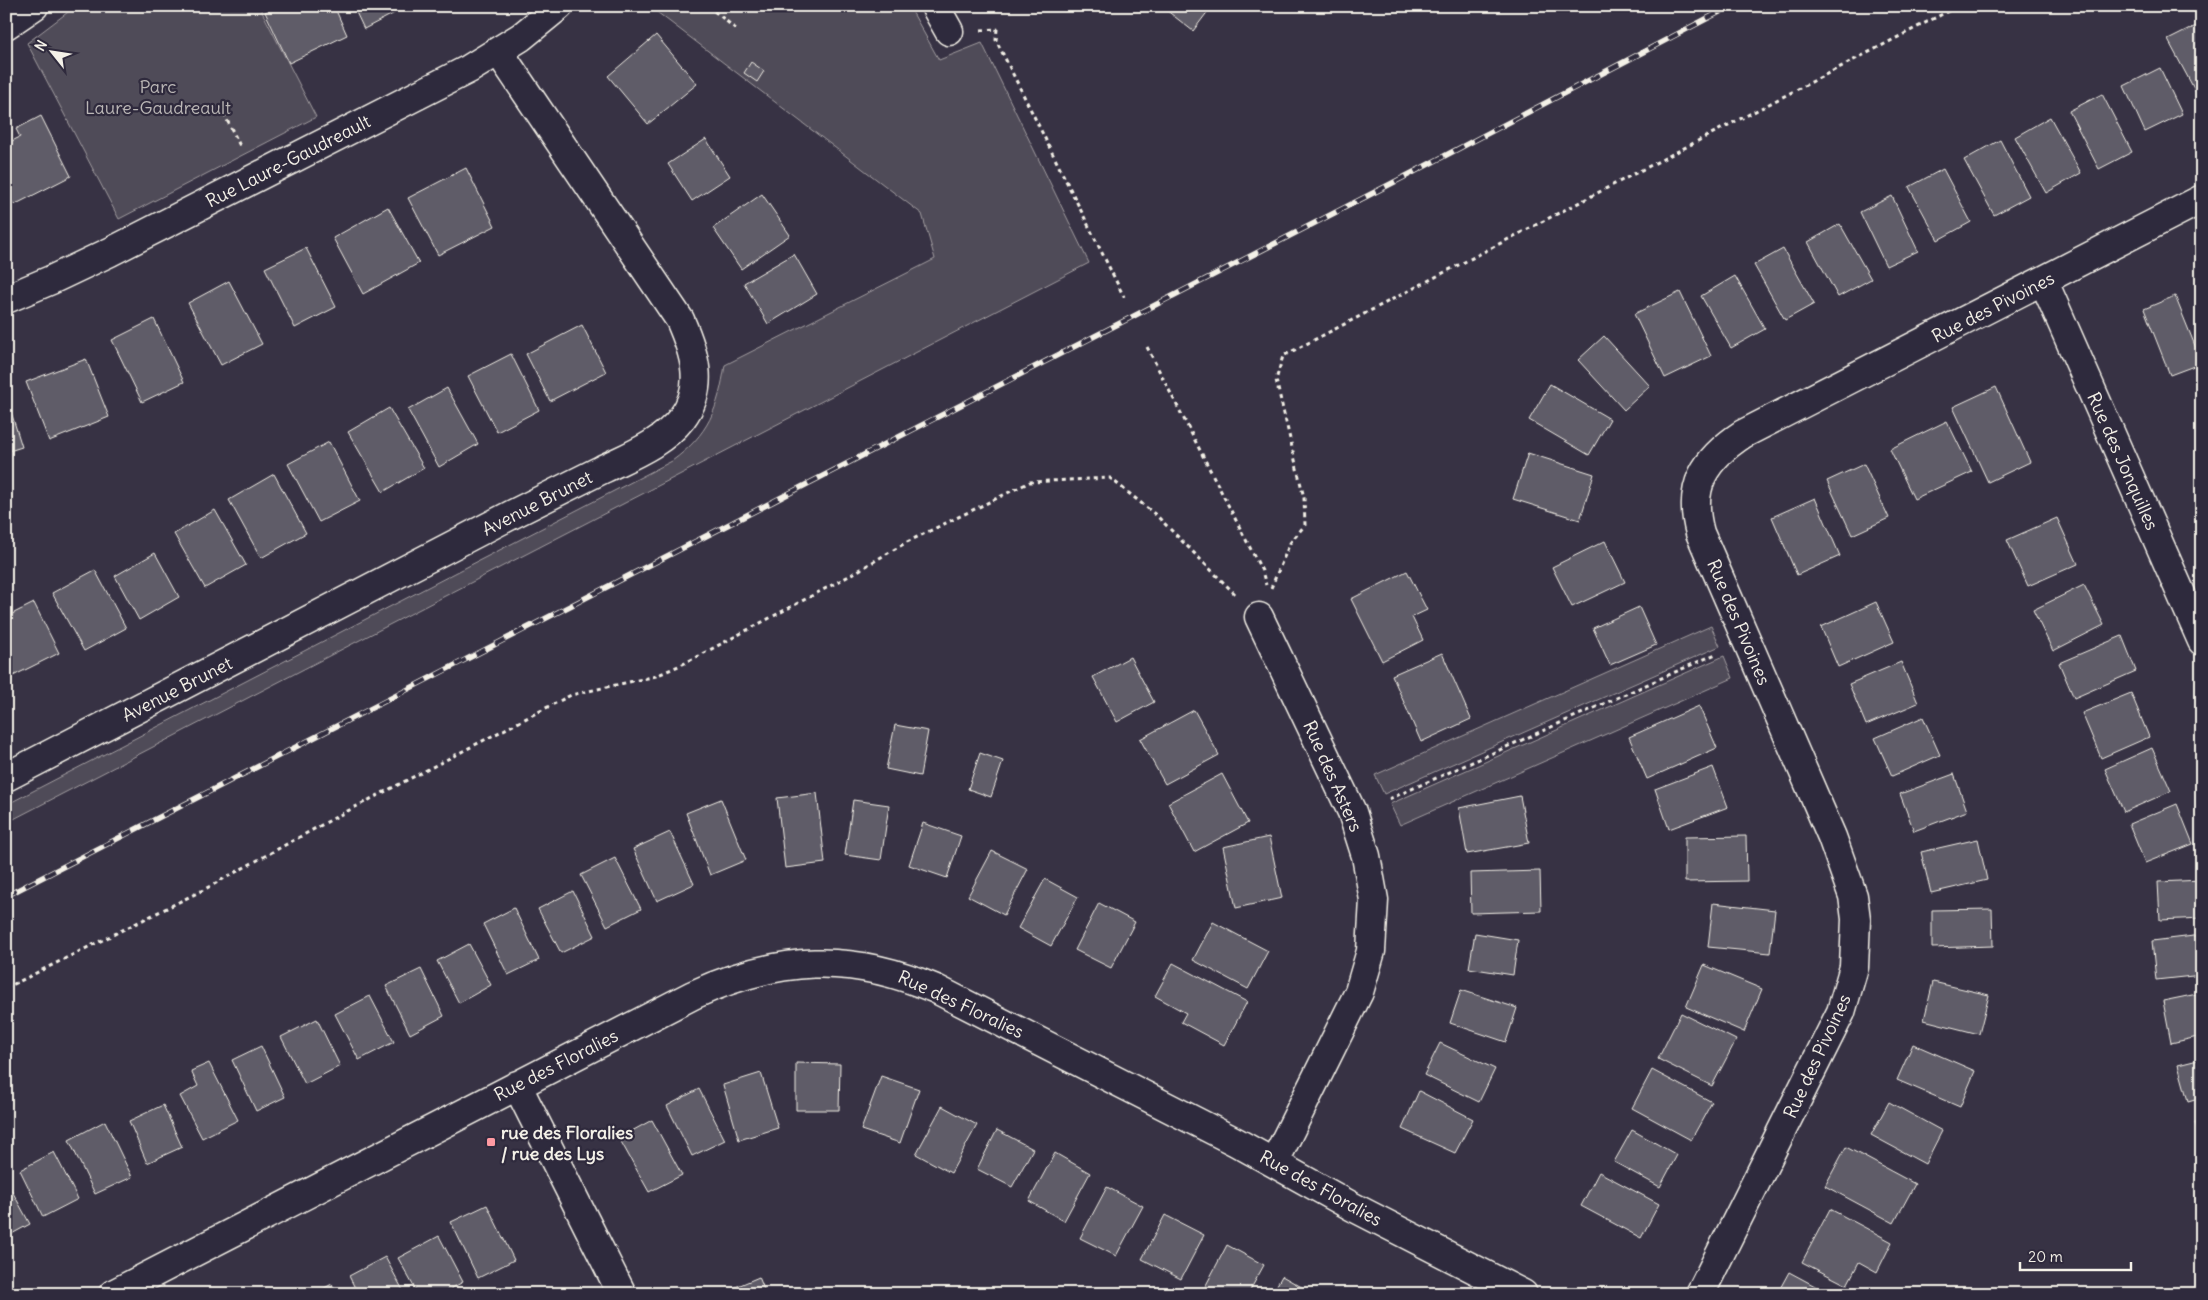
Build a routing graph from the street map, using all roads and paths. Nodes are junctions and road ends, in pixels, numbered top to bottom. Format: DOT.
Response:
graph roads {
  1 [pos="34,6"];
  2 [pos="559,6"];
  3 [pos="708,6"];
  4 [pos="936,6"];
  5 [pos="1958,6"];
  6 [pos="6,25"];
  7 [pos="736,29"];
  8 [pos="997,29"];
  9 [pos="949,31"];
  10 [pos="499,52"];
  11 [pos="220,106"];
  12 [pos="257,177"];
  13 [pos="2202,199"];
  14 [pos="2044,282"];
  15 [pos="1124,297"];
  16 [pos="6,299"];
  17 [pos="1147,348"];
  18 [pos="1238,597"];
  19 [pos="1264,607"];
  20 [pos="2202,640"];
  21 [pos="1722,651"];
  22 [pos="6,777"];
  23 [pos="1389,799"];
  24 [pos="6,988"];
  25 [pos="517,1085"];
  26 [pos="1274,1163"];
  27 [pos="114,1294"];
  28 [pos="622,1294"];
  29 [pos="1523,1294"];
  30 [pos="1700,1294"];
  1 -- 6 [label="street"];
  2 -- 10 [label="street, Rue Laure-Gaudreault"];
  3 -- 7 [label="path"];
  4 -- 9 [label="street"];
  5 -- 19 [label="path"];
  8 -- 15 [label="path"];
  10 -- 12 [label="street, Rue Laure-Gaudreault"];
  10 -- 22 [label="street, Avenue Brunet"];
  11 -- 12 [label="path"];
  12 -- 16 [label="street, Rue Laure-Gaudreault"];
  13 -- 14 [label="street, Rue des Pivoines"];
  14 -- 20 [label="street, Rue des Jonquilles"];
  14 -- 30 [label="street, Rue des Pivoines"];
  17 -- 19 [label="path"];
  18 -- 24 [label="path"];
  19 -- 26 [label="street, Rue des Asters"];
  21 -- 23 [label="path"];
  25 -- 26 [label="street, Rue des Floralies"];
  25 -- 27 [label="street, Rue des Floralies"];
  25 -- 28 [label="street"];
  26 -- 29 [label="street, Rue des Floralies"];
}
